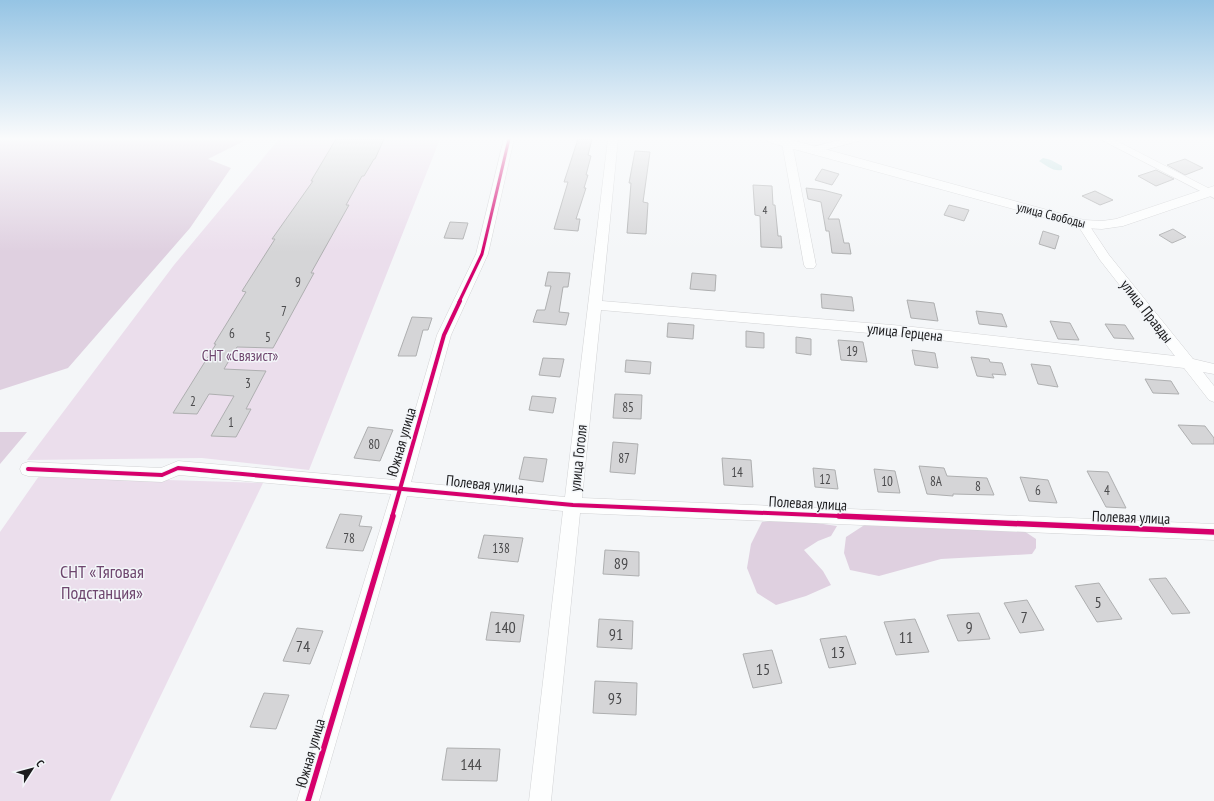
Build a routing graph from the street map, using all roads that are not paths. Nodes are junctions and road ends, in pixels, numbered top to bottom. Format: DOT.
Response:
graph roads {
  1 [pos="500,176"];
  2 [pos="609,176"];
  3 [pos="793,176"];
  4 [pos="909,176"];
  5 [pos="1180,176"];
  6 [pos="1212,192"];
  7 [pos="1083,224"];
  8 [pos="810,265"];
  9 [pos="595,305"];
  10 [pos="1188,363"];
  11 [pos="1214,369"];
  12 [pos="1214,396"];
  13 [pos="28,469"];
  14 [pos="401,488"];
  15 [pos="573,505"];
  16 [pos="1214,532"];
  17 [pos="308,801"];
  18 [pos="540,801"];
  1 -- 14 [label="street, Южная улица"];
  2 -- 9 [label="street, улица Гоголя"];
  3 -- 8 [label="street"];
  4 -- 7 [label="main road, улица Свободы"];
  5 -- 6 [label="street"];
  6 -- 7 [label="main road, улица Свободы"];
  7 -- 10 [label="street, улица Правды"];
  9 -- 10 [label="street, улица Герцена"];
  9 -- 15 [label="street, улица Гоголя"];
  10 -- 11 [label="street, улица Герцена"];
  10 -- 12 [label="street, улица Правды"];
  13 -- 14 [label="street, Полевая улица"];
  14 -- 15 [label="street, Полевая улица"];
  14 -- 17 [label="street, Южная улица"];
  15 -- 16 [label="street, Полевая улица"];
  15 -- 18 [label="street, улица Гоголя"];
}
